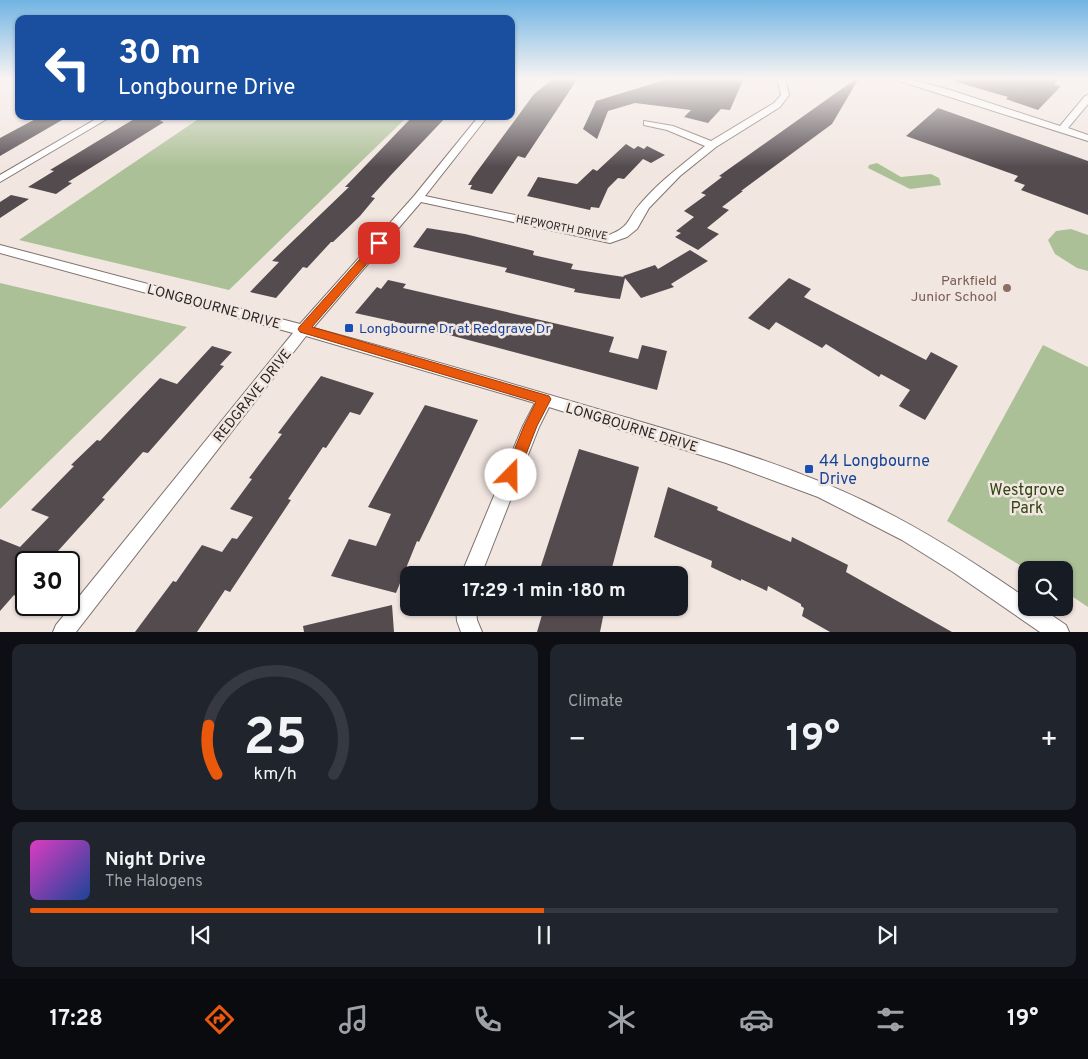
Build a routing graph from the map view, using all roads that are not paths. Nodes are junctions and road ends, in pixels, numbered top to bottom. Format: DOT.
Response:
graph roads {
  1 [pos="773,107"];
  2 [pos="995,107"];
  3 [pos="1080,107"];
  4 [pos="101,120"];
  5 [pos="481,120"];
  6 [pos="647,123"];
  7 [pos="1062,129"];
  8 [pos="1088,138"];
  9 [pos="712,145"];
  10 [pos="0,178"];
  11 [pos="418,198"];
  12 [pos="0,249"];
  13 [pos="304,329"];
  14 [pos="544,399"];
  15 [pos="475,566"];
  16 [pos="467,616"];
  17 [pos="63,632"];
  18 [pos="472,632"];
  19 [pos="1059,632"];
  1 -- 9 [label="street, HEPWORTH DRIVE"];
  2 -- 7 [label="street"];
  3 -- 7 [label="street"];
  4 -- 10 [label="street"];
  5 -- 11 [label="street, REDGRAVE DRIVE"];
  6 -- 9 [label="street"];
  7 -- 8 [label="street"];
  9 -- 11 [label="street, HEPWORTH DRIVE"];
  11 -- 13 [label="street, REDGRAVE DRIVE"];
  12 -- 13 [label="street, LONGBOURNE DRIVE"];
  13 -- 14 [label="street, LONGBOURNE DRIVE"];
  13 -- 17 [label="street, REDGRAVE DRIVE"];
  14 -- 15 [label="street"];
  14 -- 19 [label="street, LONGBOURNE DRIVE"];
  16 -- 18 [label="street"];
}
